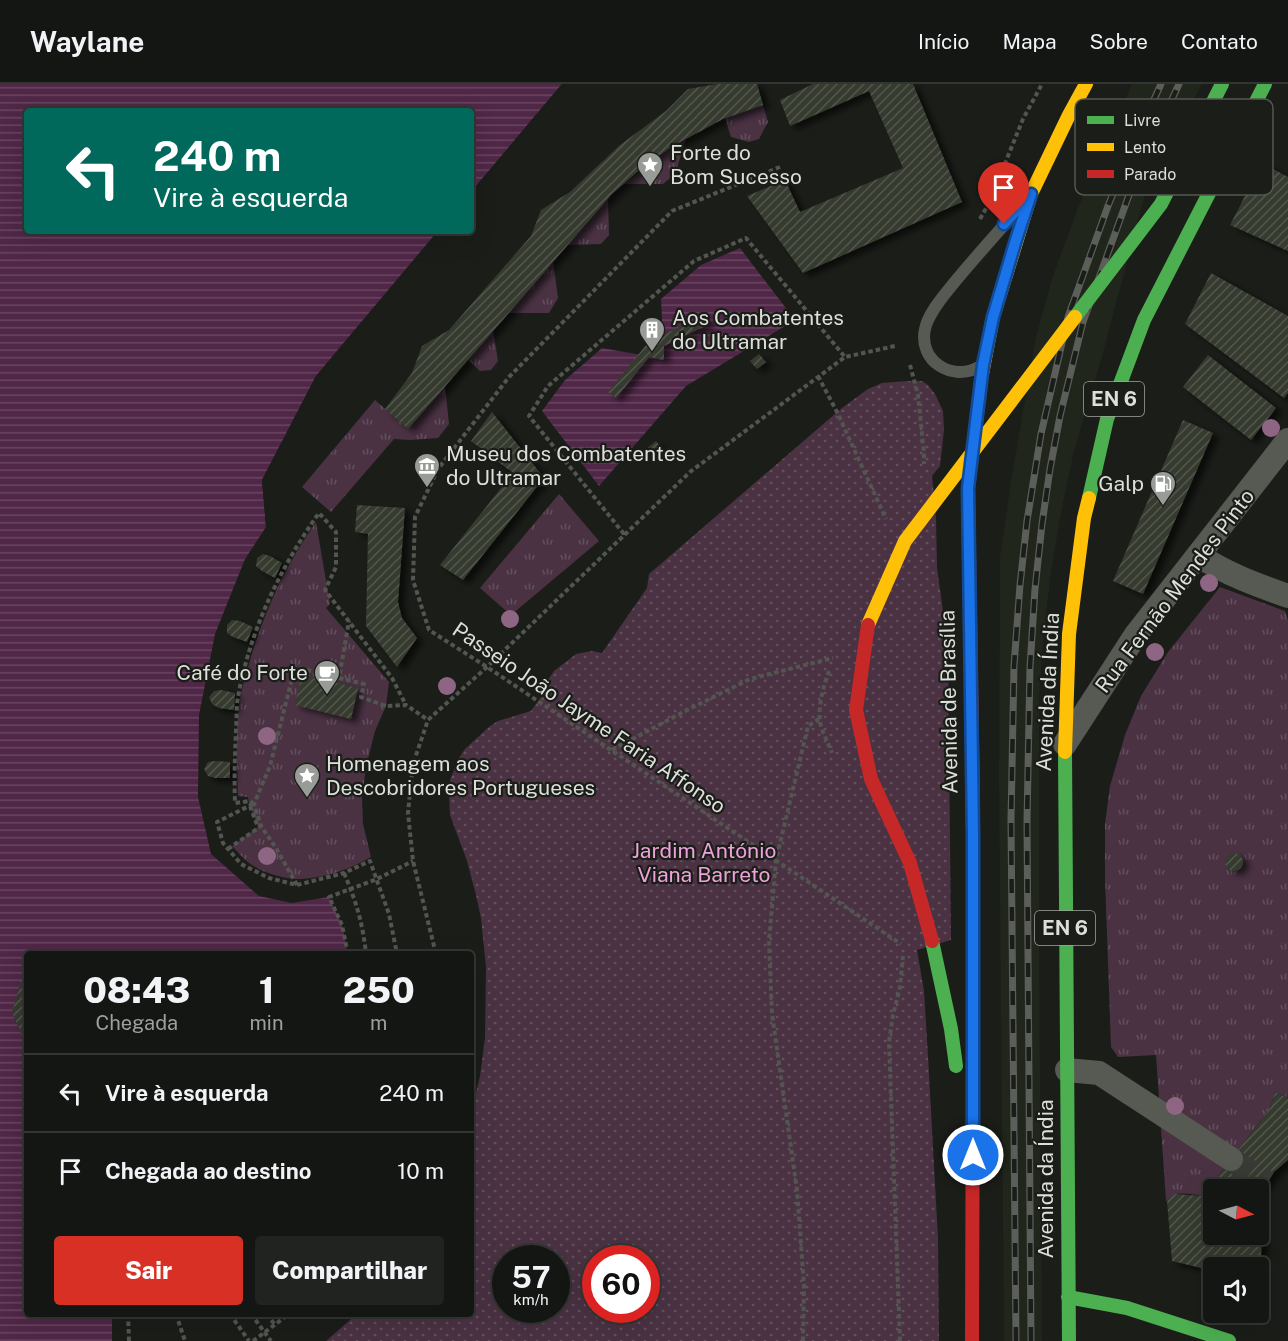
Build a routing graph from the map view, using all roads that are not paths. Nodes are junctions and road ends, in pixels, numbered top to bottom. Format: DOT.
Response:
graph roads {
  1 [pos="1086,84"];
  2 [pos="1222,84"];
  3 [pos="1265,84"];
  4 [pos="1078,99"];
  5 [pos="1214,99"];
  6 [pos="1257,99"];
  7 [pos="1075,104"];
  8 [pos="1031,194"];
  9 [pos="1166,195"];
  10 [pos="1208,195"];
  11 [pos="983,365"];
  12 [pos="1288,440"];
  13 [pos="1198,555"];
  14 [pos="1288,596"];
  15 [pos="1065,744"];
  16 [pos="1067,1070"];
  17 [pos="1231,1159"];
  18 [pos="973,1177"];
  19 [pos="1068,1297"];
  20 [pos="972,1341"];
  21 [pos="1069,1341"];
  22 [pos="1229,1341"];
  1 -- 4 [label="main road, Avenida de Brasília"];
  2 -- 5 [label="main road, bridge"];
  3 -- 6 [label="main road, Avenida da Índia / EN 6"];
  7 -- 8 [label="main road, Avenida de Brasília"];
  8 -- 11 [label="main road, Avenida de Brasília"];
  8 -- 11 [label="lane"];
  9 -- 18 [label="main road, bridge"];
  10 -- 15 [label="main road, Avenida da Índia / EN 6"];
  11 -- 18 [label="main road, Avenida de Brasília"];
  12 -- 13 [label="street, Rua Fernão Mendes Pinto"];
  13 -- 14 [label="street"];
  13 -- 15 [label="street, Rua Fernão Mendes Pinto"];
  15 -- 16 [label="main road, Avenida da Índia / EN 6"];
  16 -- 17 [label="street"];
  16 -- 19 [label="main road, Avenida da Índia / EN 6"];
  18 -- 20 [label="main road, Avenida de Brasília"];
  19 -- 21 [label="main road, Avenida da Índia / EN 6"];
  19 -- 22 [label="main road"];
}
